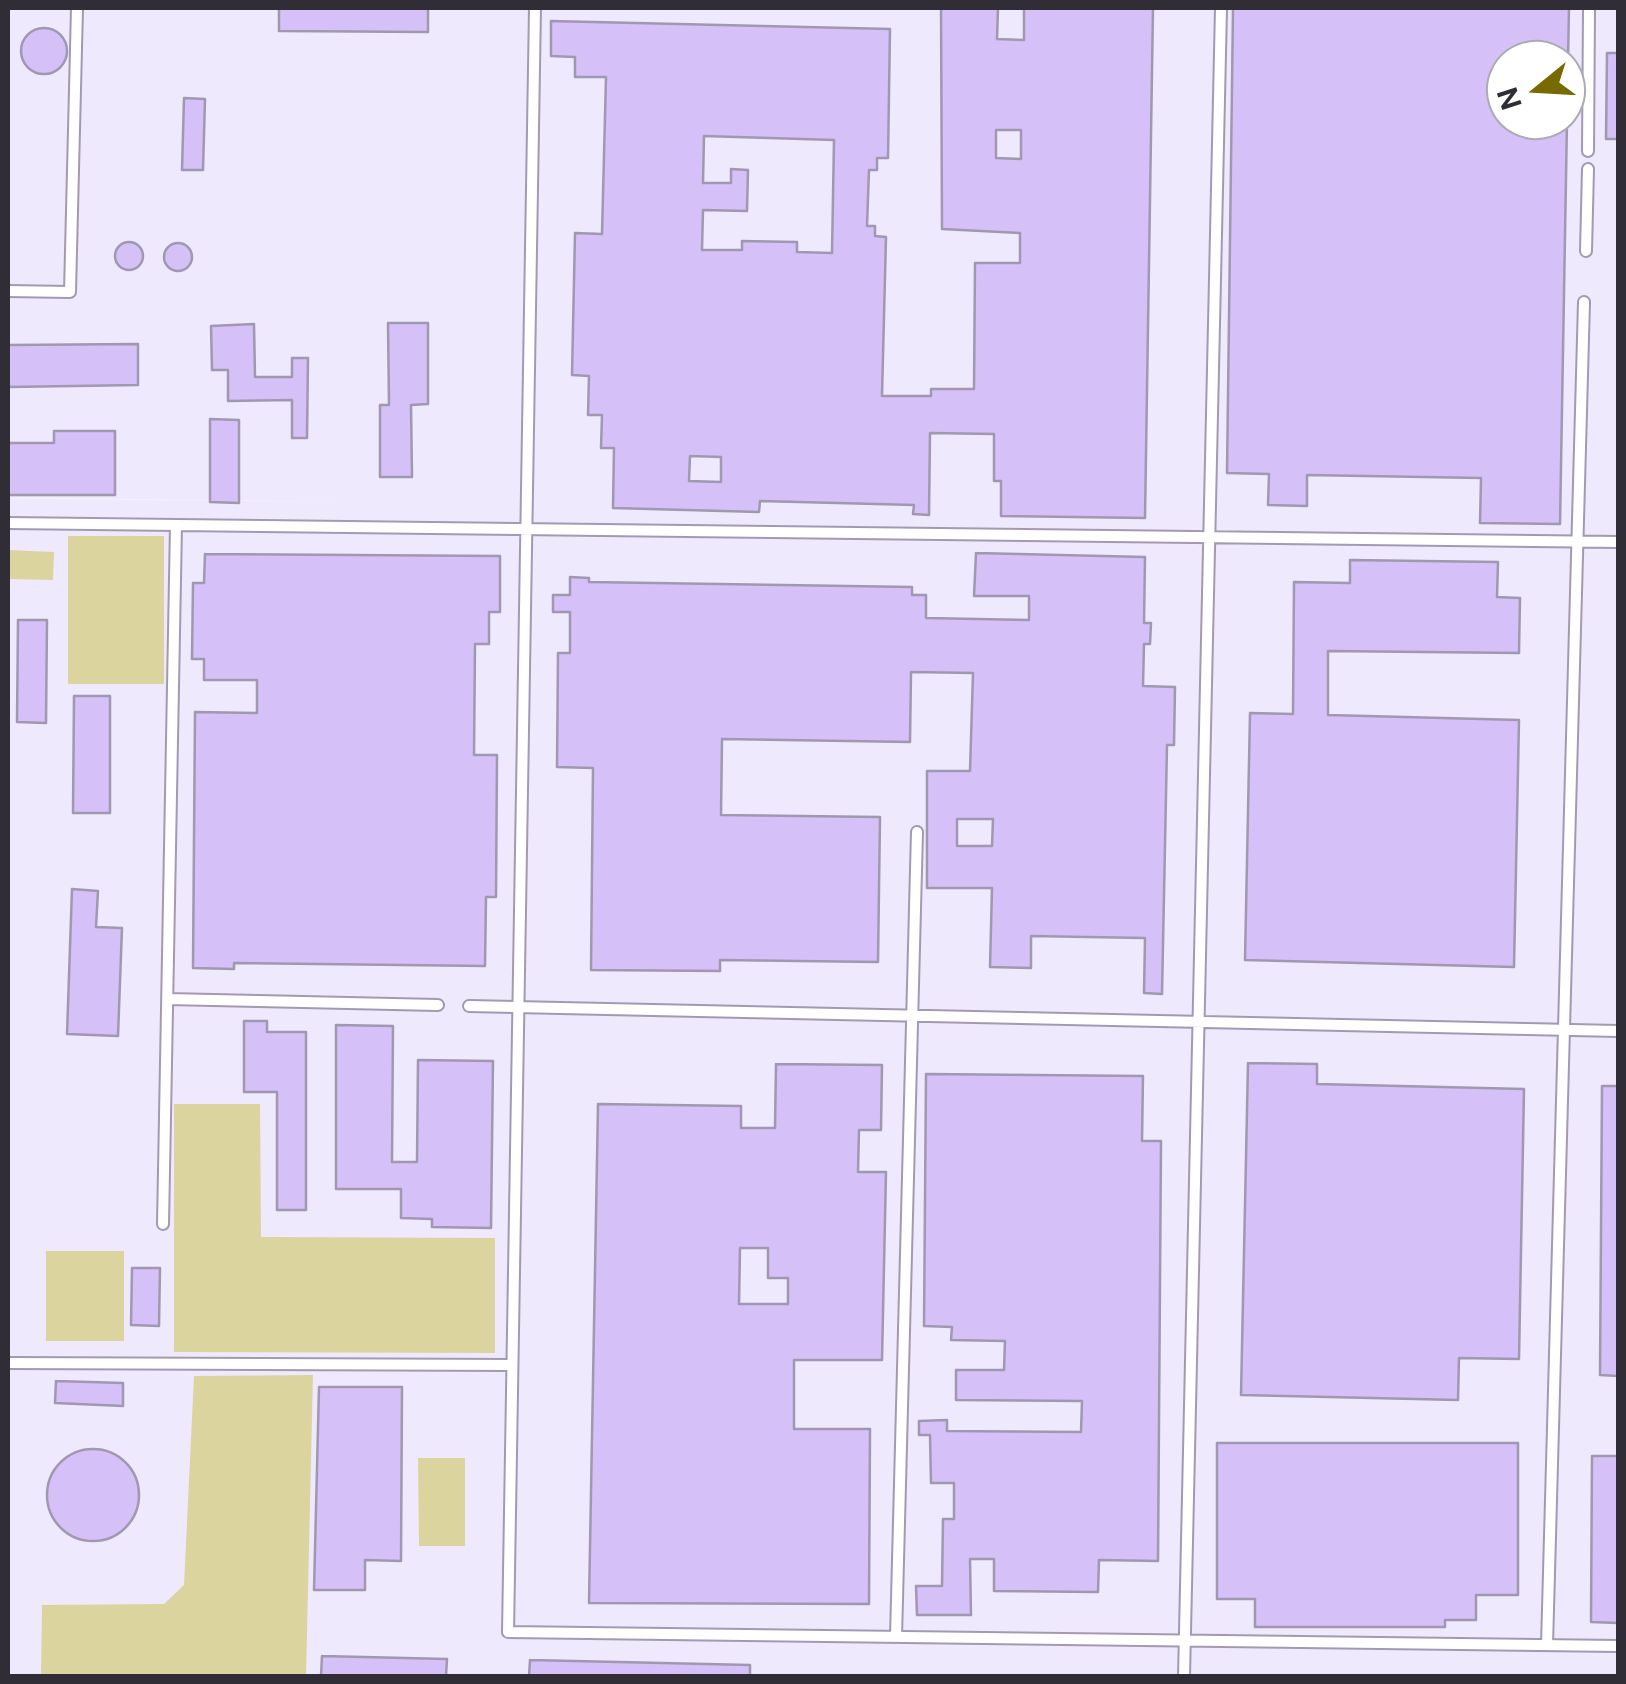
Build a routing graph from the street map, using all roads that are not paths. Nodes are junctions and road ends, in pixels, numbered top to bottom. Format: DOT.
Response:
graph roads {
  1 [pos="77,8"];
  2 [pos="535,8"];
  3 [pos="1221,8"];
  4 [pos="1589,8"];
  5 [pos="1588,151"];
  6 [pos="1588,169"];
  7 [pos="1586,251"];
  8 [pos="8,291"];
  9 [pos="1584,302"];
  10 [pos="8,523"];
  11 [pos="176,525"];
  12 [pos="526,529"];
  13 [pos="1209,537"];
  14 [pos="1577,541"];
  15 [pos="1618,542"];
  16 [pos="917,832"];
  17 [pos="168,999"];
  18 [pos="438,1006"];
  19 [pos="469,1006"];
  20 [pos="518,1007"];
  21 [pos="912,1016"];
  22 [pos="1198,1022"];
  23 [pos="1564,1030"];
  24 [pos="1618,1031"];
  25 [pos="164,1224"];
  26 [pos="8,1363"];
  27 [pos="512,1366"];
  28 [pos="896,1637"];
  29 [pos="1184,1640"];
  30 [pos="1547,1645"];
  31 [pos="1618,1646"];
  32 [pos="1184,1676"];
  1 -- 8 [label="lane"];
  2 -- 12 [label="lane"];
  3 -- 13 [label="lane"];
  4 -- 5 [label="lane"];
  6 -- 7 [label="lane"];
  9 -- 14 [label="lane"];
  10 -- 11 [label="lane"];
  11 -- 12 [label="lane"];
  11 -- 17 [label="lane"];
  12 -- 13 [label="lane"];
  12 -- 20 [label="lane"];
  13 -- 14 [label="lane"];
  13 -- 22 [label="lane"];
  14 -- 15 [label="lane"];
  14 -- 23 [label="lane"];
  16 -- 21 [label="lane"];
  17 -- 18 [label="lane"];
  17 -- 25 [label="lane"];
  19 -- 20 [label="lane"];
  20 -- 21 [label="lane"];
  20 -- 27 [label="lane"];
  21 -- 22 [label="lane"];
  21 -- 28 [label="lane"];
  22 -- 23 [label="lane"];
  22 -- 29 [label="lane"];
  23 -- 24 [label="lane"];
  23 -- 30 [label="lane"];
  26 -- 27 [label="lane"];
  27 -- 28 [label="lane"];
  28 -- 29 [label="lane"];
  29 -- 30 [label="lane"];
  29 -- 32 [label="lane"];
  30 -- 31 [label="lane"];
}
